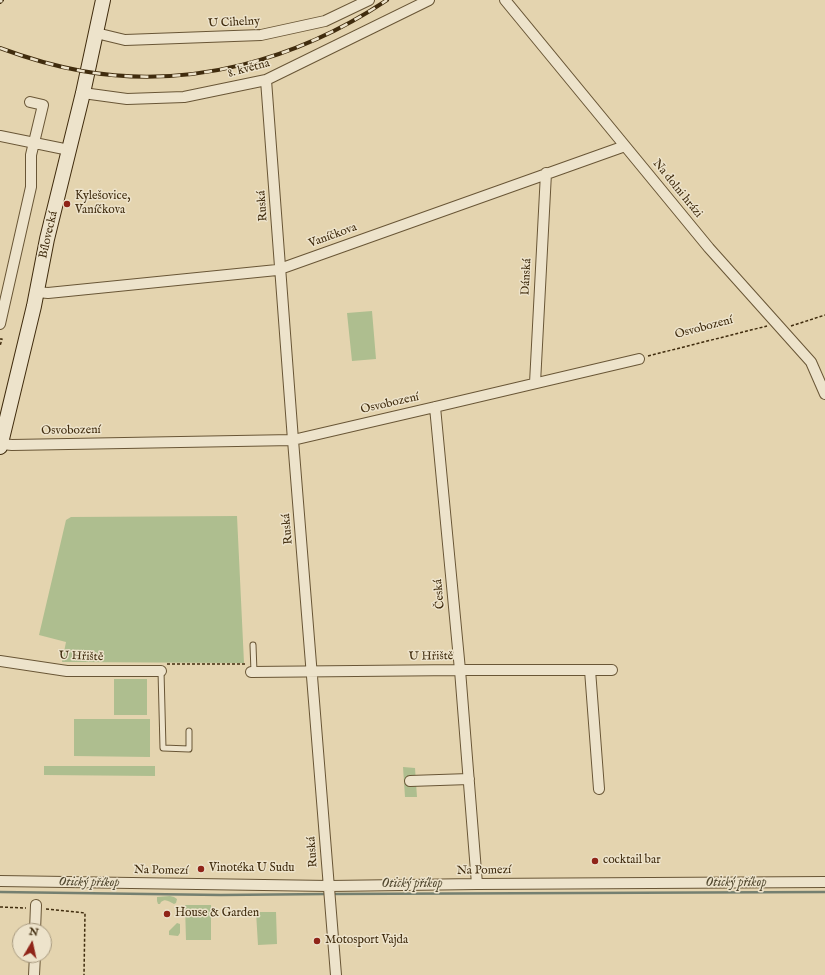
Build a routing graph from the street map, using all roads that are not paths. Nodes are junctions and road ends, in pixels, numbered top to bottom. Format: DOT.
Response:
graph roads {
  1 [pos="103,0"];
  2 [pos="369,0"];
  3 [pos="429,0"];
  4 [pos="505,0"];
  5 [pos="96,33"];
  6 [pos="266,80"];
  7 [pos="83,93"];
  8 [pos="30,102"];
  9 [pos="0,136"];
  10 [pos="34,143"];
  11 [pos="625,146"];
  12 [pos="69,150"];
  13 [pos="546,173"];
  14 [pos="281,269"];
  15 [pos="37,292"];
  16 [pos="0,324"];
  17 [pos="639,359"];
  18 [pos="535,383"];
  19 [pos="825,394"];
  20 [pos="435,407"];
  21 [pos="293,440"];
  22 [pos="0,445"];
  23 [pos="252,645"];
  24 [pos="0,661"];
  25 [pos="460,670"];
  26 [pos="590,670"];
  27 [pos="612,670"];
  28 [pos="161,671"];
  29 [pos="312,671"];
  30 [pos="252,672"];
  31 [pos="189,731"];
  32 [pos="469,779"];
  33 [pos="410,781"];
  34 [pos="599,789"];
  35 [pos="0,881"];
  36 [pos="825,882"];
  37 [pos="477,884"];
  38 [pos="330,892"];
  39 [pos="36,907"];
  40 [pos="35,923"];
  41 [pos="35,963"];
  42 [pos="34,975"];
  43 [pos="336,975"];
  1 -- 5 [label="main road, Bílovecká"];
  2 -- 5 [label="street, U Cihelny"];
  3 -- 6 [label="street, 8. května"];
  4 -- 11 [label="street, Na dolni hrázi"];
  5 -- 7 [label="main road, Bílovecká"];
  6 -- 7 [label="street, 8. května"];
  6 -- 14 [label="street, Ruská"];
  7 -- 12 [label="main road, Bílovecká"];
  8 -- 10 [label="street"];
  9 -- 10 [label="street"];
  10 -- 12 [label="street"];
  10 -- 16 [label="street"];
  11 -- 13 [label="street, Vaníčkova"];
  11 -- 19 [label="street, Na dolni hrázi"];
  12 -- 15 [label="main road, Bílovecká"];
  13 -- 14 [label="street, Vaníčkova"];
  13 -- 18 [label="street, Dánská"];
  14 -- 15 [label="street, Vaníčkova"];
  14 -- 21 [label="street, Ruská"];
  15 -- 22 [label="main road, Bílovecká"];
  17 -- 18 [label="street, Osvobození"];
  18 -- 20 [label="street, Osvobození"];
  20 -- 21 [label="street, Osvobození"];
  20 -- 25 [label="street, Česká"];
  21 -- 22 [label="street, Osvobození"];
  21 -- 29 [label="street, Ruská"];
  23 -- 30 [label="lane"];
  24 -- 28 [label="street, U Hřiště"];
  25 -- 26 [label="street, U Hřiště"];
  25 -- 29 [label="street, U Hřiště"];
  25 -- 32 [label="street, Česká"];
  26 -- 27 [label="street, U Hřiště"];
  26 -- 34 [label="street"];
  28 -- 31 [label="lane"];
  29 -- 30 [label="street, U Hřiště"];
  29 -- 38 [label="street, Ruská"];
  32 -- 33 [label="street"];
  32 -- 37 [label="street, Česká"];
  35 -- 38 [label="street, Na Pomezí"];
  36 -- 37 [label="street, Na Pomezí"];
  37 -- 38 [label="street, Na Pomezí"];
  38 -- 43 [label="street, Ruská"];
  39 -- 40 [label="street"];
  41 -- 42 [label="street"];
}
